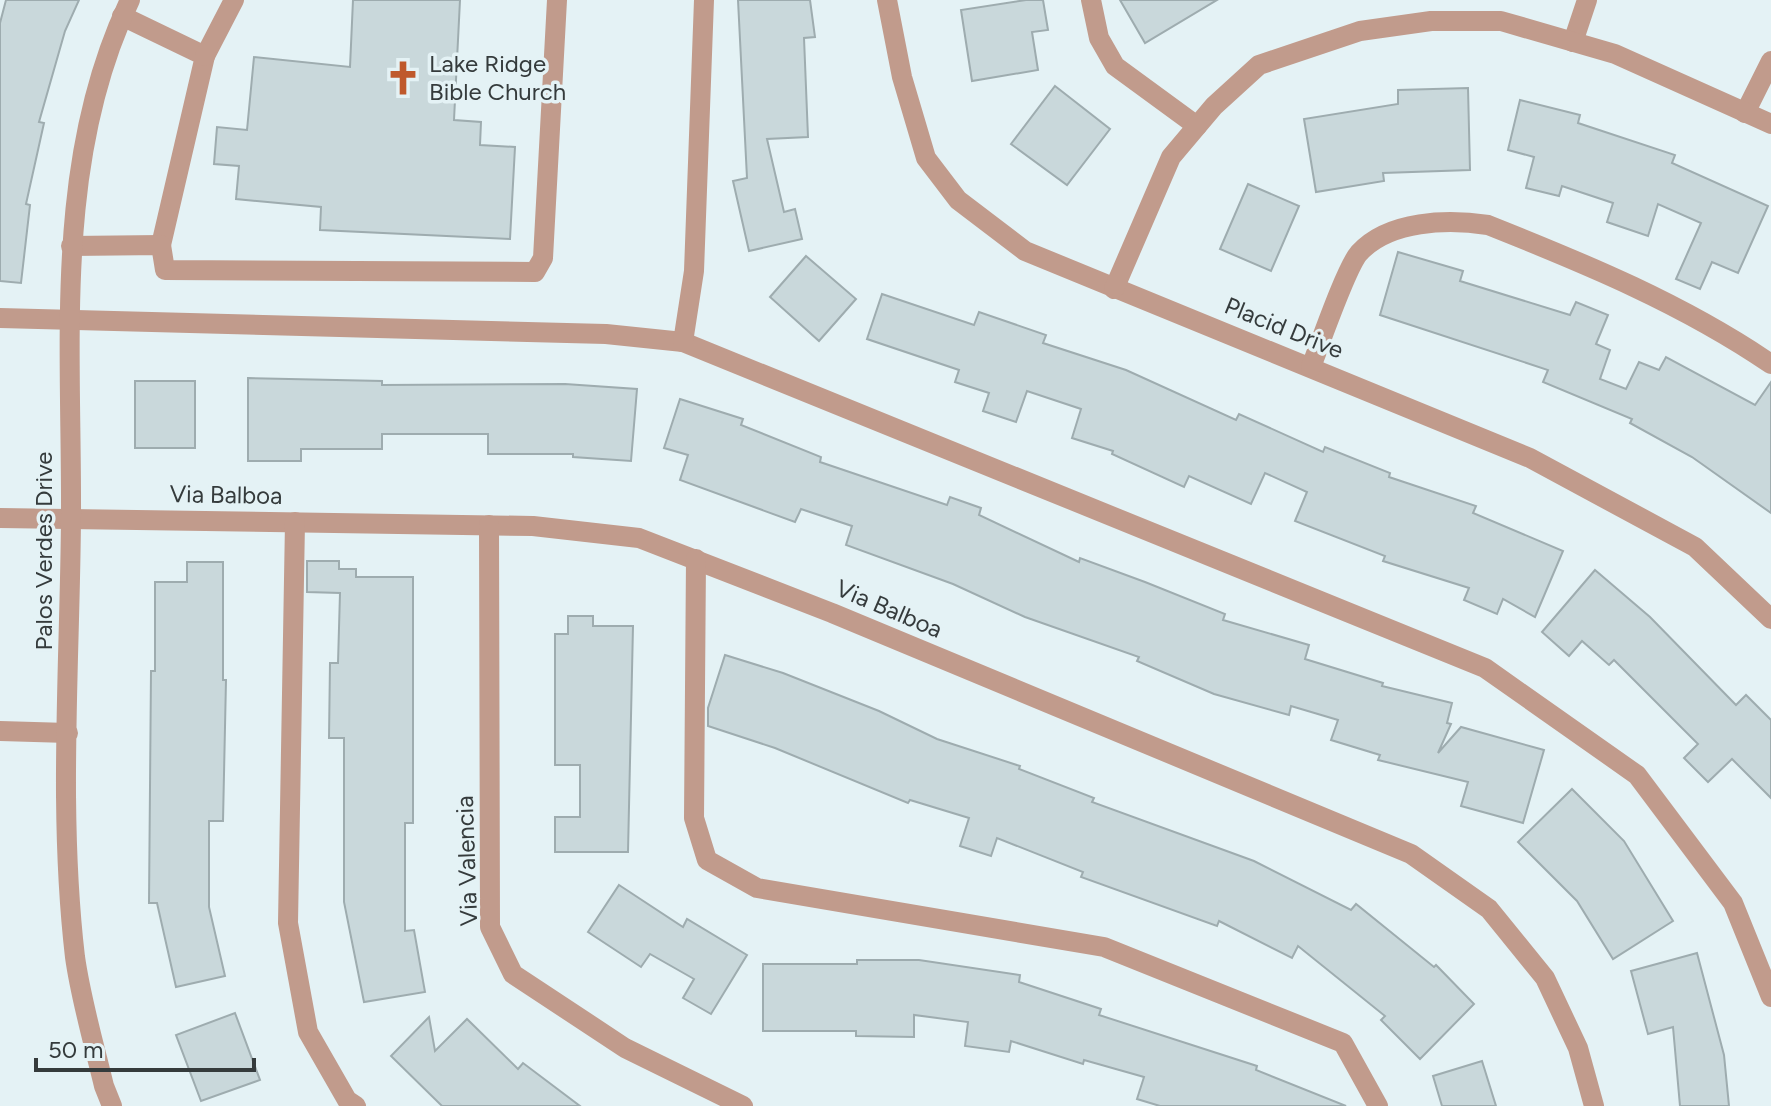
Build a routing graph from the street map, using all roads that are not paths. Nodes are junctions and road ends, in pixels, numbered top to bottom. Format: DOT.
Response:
graph roads {
  1 [pos="234,0"];
  2 [pos="557,0"];
  3 [pos="704,0"];
  4 [pos="887,0"];
  5 [pos="1091,0"];
  6 [pos="1587,0"];
  7 [pos="126,8"];
  8 [pos="1573,42"];
  9 [pos="205,56"];
  10 [pos="1771,61"];
  11 [pos="1745,113"];
  12 [pos="1771,124"];
  13 [pos="1197,126"];
  14 [pos="161,245"];
  15 [pos="71,246"];
  16 [pos="1114,289"];
  17 [pos="0,318"];
  18 [pos="71,321"];
  19 [pos="683,342"];
  20 [pos="1771,364"];
  21 [pos="1311,367"];
  22 [pos="0,518"];
  23 [pos="71,519"];
  24 [pos="295,522"];
  25 [pos="489,525"];
  26 [pos="696,559"];
  27 [pos="1771,619"];
  28 [pos="0,731"];
  29 [pos="68,733"];
  30 [pos="1771,997"];
  31 [pos="112,1106"];
  32 [pos="356,1106"];
  33 [pos="743,1106"];
  34 [pos="1378,1106"];
  35 [pos="1594,1106"];
  1 -- 9 [label="street"];
  2 -- 14 [label="street"];
  3 -- 19 [label="street"];
  4 -- 16 [label="street, Placid Drive"];
  5 -- 13 [label="street"];
  6 -- 8 [label="street"];
  7 -- 9 [label="street"];
  7 -- 15 [label="street, Palos Verdes Drive"];
  8 -- 11 [label="street"];
  8 -- 13 [label="street"];
  9 -- 14 [label="street"];
  10 -- 11 [label="street"];
  11 -- 12 [label="street"];
  13 -- 16 [label="street"];
  14 -- 15 [label="street"];
  15 -- 18 [label="street, Palos Verdes Drive"];
  16 -- 21 [label="street, Placid Drive"];
  17 -- 18 [label="street"];
  18 -- 19 [label="street"];
  18 -- 23 [label="street, Palos Verdes Drive"];
  19 -- 30 [label="street"];
  20 -- 21 [label="street"];
  21 -- 27 [label="street, Placid Drive"];
  22 -- 23 [label="street, Via Balboa"];
  23 -- 24 [label="street, Via Balboa"];
  23 -- 29 [label="street, Palos Verdes Drive"];
  24 -- 25 [label="street, Via Balboa"];
  24 -- 32 [label="street"];
  25 -- 26 [label="street, Via Balboa"];
  25 -- 33 [label="street, Via Valencia"];
  26 -- 34 [label="street"];
  26 -- 35 [label="street, Via Balboa"];
  28 -- 29 [label="street"];
  29 -- 31 [label="street, Palos Verdes Drive"];
}
